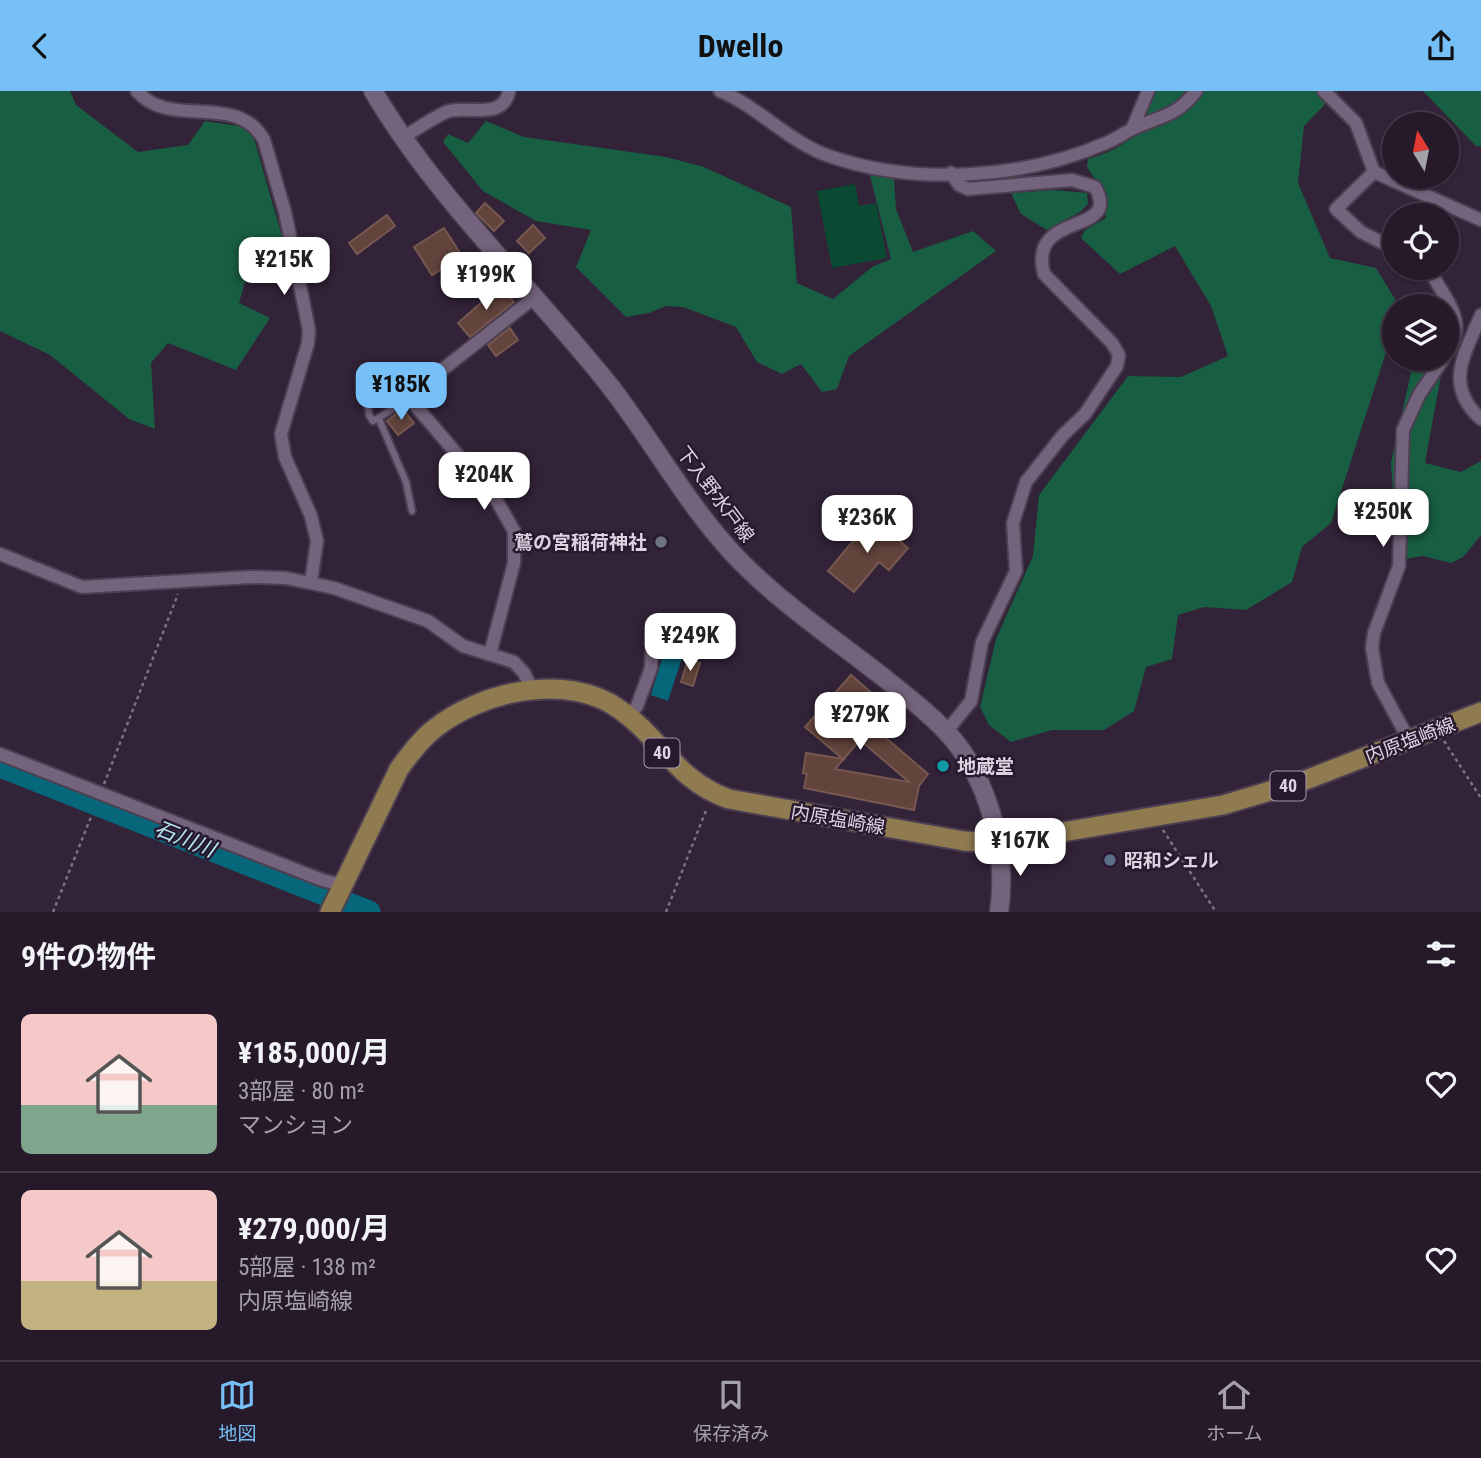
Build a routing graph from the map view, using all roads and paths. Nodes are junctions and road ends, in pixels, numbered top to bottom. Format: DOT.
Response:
graph roads {
  1 [pos="137,91"];
  2 [pos="373,91"];
  3 [pos="509,91"];
  4 [pos="720,91"];
  5 [pos="1148,91"];
  6 [pos="1196,91"];
  7 [pos="1324,91"];
  8 [pos="1132,129"];
  9 [pos="402,138"];
  10 [pos="1374,172"];
  11 [pos="951,173"];
  12 [pos="1429,203"];
  13 [pos="1459,214"];
  14 [pos="1481,219"];
  15 [pos="1382,242"];
  16 [pos="535,297"];
  17 [pos="1481,315"];
  18 [pos="1435,371"];
  19 [pos="365,372"];
  20 [pos="413,397"];
  21 [pos="379,419"];
  22 [pos="1481,419"];
  23 [pos="412,511"];
  24 [pos="0,554"];
  25 [pos="183,581"];
  26 [pos="311,582"];
  27 [pos="653,623"];
  28 [pos="490,654"];
  29 [pos="533,691"];
  30 [pos="1481,712"];
  31 [pos="629,717"];
  32 [pos="1436,730"];
  33 [pos="946,732"];
  34 [pos="1409,740"];
  35 [pos="0,754"];
  36 [pos="100,793"];
  37 [pos="713,793"];
  38 [pos="1481,798"];
  39 [pos="91,817"];
  40 [pos="1155,818"];
  41 [pos="997,843"];
  42 [pos="337,898"];
  43 [pos="53,912"];
  44 [pos="666,912"];
  45 [pos="999,912"];
  46 [pos="1216,912"];
  1 -- 26 [label="street"];
  2 -- 9 [label="main road, 下入野水戸線"];
  3 -- 9 [label="street"];
  4 -- 11 [label="street"];
  5 -- 8 [label="street"];
  6 -- 8 [label="street"];
  7 -- 10 [label="street"];
  8 -- 11 [label="street"];
  9 -- 16 [label="main road, 下入野水戸線"];
  10 -- 12 [label="street"];
  10 -- 15 [label="street"];
  11 -- 33 [label="street"];
  13 -- 14 [label="street"];
  16 -- 20 [label="street"];
  16 -- 33 [label="main road, 下入野水戸線"];
  17 -- 22 [label="street"];
  18 -- 34 [label="street"];
  19 -- 21 [label="lane"];
  20 -- 21 [label="lane"];
  20 -- 28 [label="street"];
  21 -- 23 [label="lane"];
  24 -- 25 [label="street"];
  25 -- 26 [label="street"];
  25 -- 36 [label="path"];
  26 -- 28 [label="street"];
  27 -- 31 [label="street"];
  28 -- 29 [label="street"];
  29 -- 31 [label="main road, 内原塩崎線 / 40"];
  29 -- 42 [label="main road, 内原塩崎線 / 40"];
  30 -- 32 [label="main road, 内原塩崎線 / 40"];
  31 -- 37 [label="main road, 内原塩崎線 / 40"];
  32 -- 34 [label="main road, 内原塩崎線 / 40"];
  32 -- 38 [label="path"];
  33 -- 41 [label="main road, 下入野水戸線"];
  34 -- 40 [label="main road, 内原塩崎線 / 40"];
  35 -- 36 [label="street"];
  36 -- 42 [label="street"];
  37 -- 41 [label="main road, 内原塩崎線 / 40"];
  37 -- 44 [label="path"];
  39 -- 43 [label="path"];
  40 -- 41 [label="main road, 内原塩崎線 / 40"];
  40 -- 46 [label="path"];
  41 -- 45 [label="main road, 下入野水戸線"];
}
